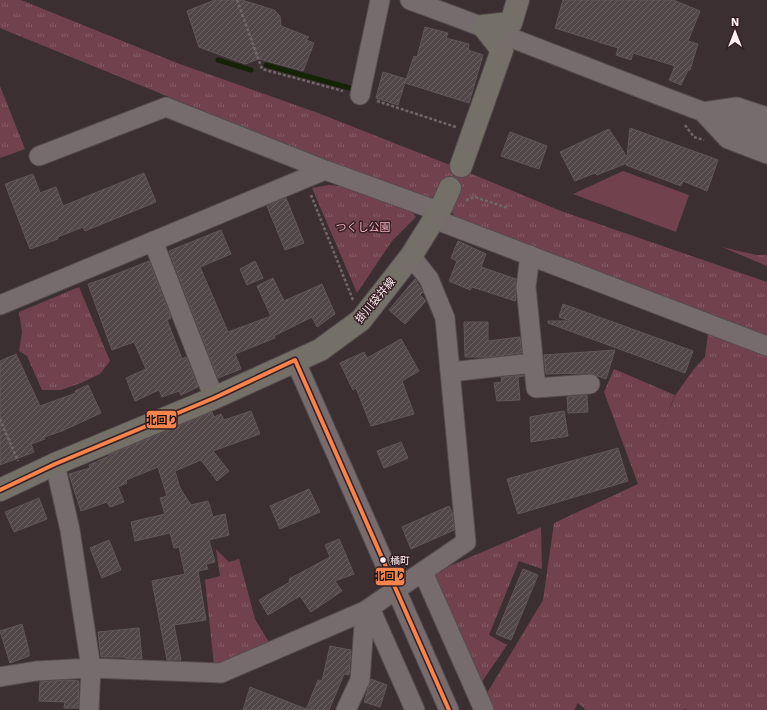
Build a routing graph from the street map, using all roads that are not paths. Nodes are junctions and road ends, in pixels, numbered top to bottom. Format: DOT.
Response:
graph roads {
  1 [pos="380,0"];
  2 [pos="410,0"];
  3 [pos="518,0"];
  4 [pos="483,26"];
  5 [pos="360,95"];
  6 [pos="703,112"];
  7 [pos="767,117"];
  8 [pos="767,136"];
  9 [pos="767,154"];
  10 [pos="39,156"];
  11 [pos="461,166"];
  12 [pos="325,170"];
  13 [pos="450,188"];
  14 [pos="436,215"];
  15 [pos="153,241"];
  16 [pos="530,255"];
  17 [pos="411,256"];
  18 [pos="0,305"];
  19 [pos="767,346"];
  20 [pos="295,360"];
  21 [pos="533,363"];
  22 [pos="450,372"];
  23 [pos="590,384"];
  24 [pos="214,398"];
  25 [pos="55,464"];
  26 [pos="0,490"];
  27 [pos="423,572"];
  28 [pos="396,591"];
  29 [pos="367,610"];
  30 [pos="90,668"];
  31 [pos="0,677"];
  32 [pos="89,710"];
  33 [pos="346,710"];
  34 [pos="415,710"];
  35 [pos="449,710"];
  36 [pos="484,710"];
  1 -- 5 [label="street"];
  2 -- 4 [label="street"];
  3 -- 4 [label="main road"];
  4 -- 6 [label="street"];
  4 -- 11 [label="main road"];
  6 -- 7 [label="street"];
  6 -- 8 [label="street"];
  6 -- 9 [label="street"];
  10 -- 12 [label="street"];
  12 -- 14 [label="street"];
  12 -- 15 [label="street"];
  13 -- 14 [label="main road, 掛川袋井線"];
  14 -- 16 [label="street"];
  14 -- 17 [label="main road, 掛川袋井線"];
  15 -- 18 [label="street"];
  15 -- 24 [label="street"];
  16 -- 19 [label="street"];
  16 -- 21 [label="street"];
  17 -- 20 [label="main road, 掛川袋井線"];
  17 -- 22 [label="street"];
  20 -- 24 [label="main road, 掛川袋井線"];
  20 -- 28 [label="street"];
  21 -- 22 [label="street"];
  21 -- 23 [label="street"];
  22 -- 27 [label="street"];
  24 -- 25 [label="main road, 掛川袋井線"];
  25 -- 26 [label="main road, 掛川袋井線"];
  25 -- 30 [label="street"];
  27 -- 28 [label="street"];
  27 -- 36 [label="street"];
  28 -- 29 [label="street"];
  28 -- 35 [label="street"];
  29 -- 30 [label="street"];
  29 -- 33 [label="street"];
  29 -- 34 [label="street"];
  30 -- 31 [label="street"];
  30 -- 32 [label="street"];
}
